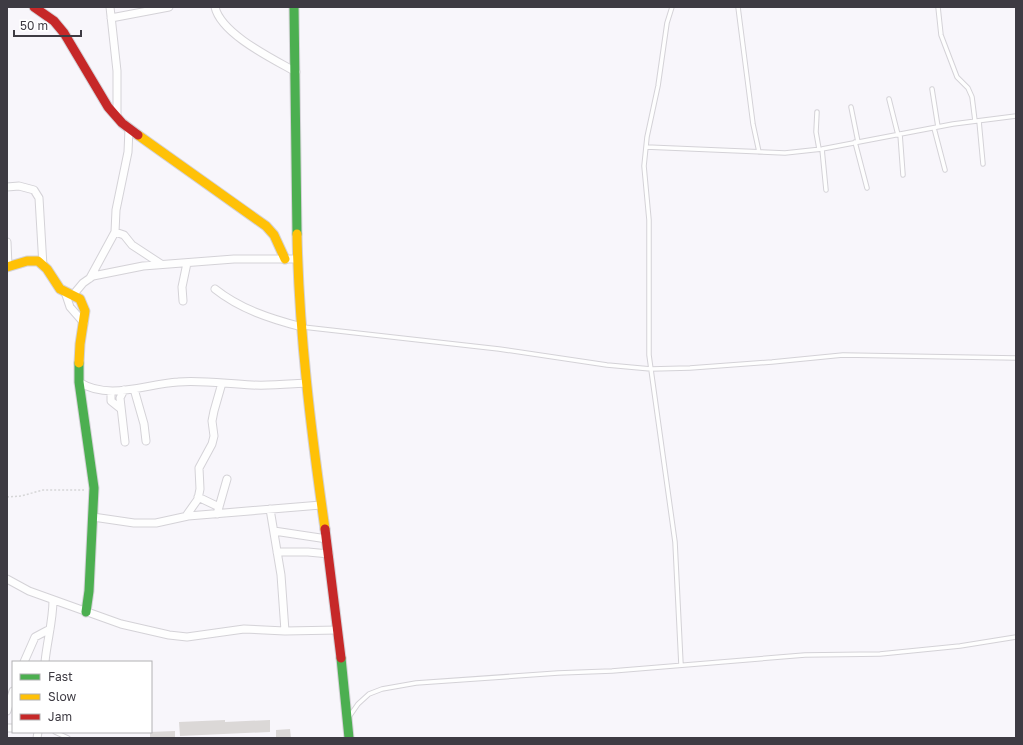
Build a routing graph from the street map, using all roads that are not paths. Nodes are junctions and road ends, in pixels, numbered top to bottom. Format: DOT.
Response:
graph roads {
  1 [pos="34,7"];
  2 [pos="110,7"];
  3 [pos="169,7"];
  4 [pos="215,7"];
  5 [pos="294,7"];
  6 [pos="672,7"];
  7 [pos="738,7"];
  8 [pos="938,7"];
  9 [pos="111,18"];
  10 [pos="296,72"];
  11 [pos="932,89"];
  12 [pos="889,99"];
  13 [pos="851,107"];
  14 [pos="817,112"];
  15 [pos="1016,116"];
  16 [pos="117,118"];
  17 [pos="977,121"];
  18 [pos="936,127"];
  19 [pos="129,129"];
  20 [pos="899,134"];
  21 [pos="857,142"];
  22 [pos="646,147"];
  23 [pos="820,149"];
  24 [pos="759,152"];
  25 [pos="983,164"];
  26 [pos="945,170"];
  27 [pos="903,175"];
  28 [pos="7,187"];
  29 [pos="867,188"];
  30 [pos="826,190"];
  31 [pos="115,232"];
  32 [pos="7,242"];
  33 [pos="285,259"];
  34 [pos="298,259"];
  35 [pos="187,263"];
  36 [pos="161,264"];
  37 [pos="8,266"];
  38 [pos="43,266"];
  39 [pos="90,278"];
  40 [pos="215,289"];
  41 [pos="69,294"];
  42 [pos="183,301"];
  43 [pos="302,326"];
  44 [pos="1016,358"];
  45 [pos="651,368"];
  46 [pos="79,382"];
  47 [pos="222,383"];
  48 [pos="307,383"];
  49 [pos="134,389"];
  50 [pos="124,390"];
  51 [pos="111,391"];
  52 [pos="121,409"];
  53 [pos="146,441"];
  54 [pos="126,442"];
  55 [pos="227,479"];
  56 [pos="198,497"];
  57 [pos="321,505"];
  58 [pos="270,509"];
  59 [pos="218,510"];
  60 [pos="186,516"];
  61 [pos="93,517"];
  62 [pos="274,531"];
  63 [pos="327,539"];
  64 [pos="277,552"];
  65 [pos="329,554"];
  66 [pos="7,578"];
  67 [pos="53,600"];
  68 [pos="86,612"];
  69 [pos="50,630"];
  70 [pos="338,630"];
  71 [pos="286,631"];
  72 [pos="1016,637"];
  73 [pos="24,661"];
  74 [pos="45,661"];
  75 [pos="681,665"];
  76 [pos="12,694"];
  77 [pos="7,711"];
  78 [pos="347,720"];
  79 [pos="57,733"];
  80 [pos="68,738"];
  81 [pos="349,738"];
  1 -- 16 [label="street"];
  2 -- 9 [label="street"];
  3 -- 9 [label="street"];
  4 -- 10 [label="street"];
  5 -- 10 [label="street"];
  6 -- 22 [label="lane"];
  7 -- 24 [label="lane"];
  8 -- 17 [label="lane"];
  9 -- 16 [label="street"];
  10 -- 34 [label="street"];
  11 -- 18 [label="lane"];
  12 -- 20 [label="lane"];
  13 -- 21 [label="lane"];
  14 -- 23 [label="lane"];
  15 -- 17 [label="lane"];
  16 -- 19 [label="street"];
  17 -- 18 [label="lane"];
  17 -- 25 [label="lane"];
  18 -- 20 [label="lane"];
  18 -- 26 [label="lane"];
  19 -- 31 [label="street"];
  19 -- 33 [label="street"];
  20 -- 21 [label="lane"];
  20 -- 27 [label="lane"];
  21 -- 23 [label="lane"];
  21 -- 29 [label="lane"];
  22 -- 24 [label="lane"];
  22 -- 45 [label="lane"];
  23 -- 24 [label="lane"];
  23 -- 30 [label="lane"];
  28 -- 38 [label="street"];
  31 -- 36 [label="street"];
  31 -- 39 [label="street"];
  32 -- 37 [label="street"];
  33 -- 34 [label="street"];
  33 -- 35 [label="street"];
  34 -- 43 [label="street"];
  35 -- 36 [label="street"];
  35 -- 42 [label="street"];
  36 -- 39 [label="street"];
  37 -- 38 [label="street"];
  38 -- 41 [label="street"];
  39 -- 41 [label="street"];
  40 -- 43 [label="street"];
  41 -- 46 [label="street"];
  43 -- 45 [label="lane"];
  43 -- 48 [label="street"];
  44 -- 45 [label="lane"];
  45 -- 75 [label="lane"];
  46 -- 51 [label="street"];
  46 -- 61 [label="street"];
  47 -- 48 [label="street"];
  47 -- 49 [label="street"];
  47 -- 56 [label="street"];
  48 -- 57 [label="street"];
  49 -- 50 [label="street"];
  49 -- 53 [label="street"];
  50 -- 51 [label="street"];
  50 -- 52 [label="street"];
  51 -- 52 [label="street"];
  52 -- 54 [label="street"];
  55 -- 59 [label="street"];
  56 -- 59 [label="street"];
  56 -- 60 [label="street"];
  57 -- 58 [label="street"];
  57 -- 63 [label="street"];
  58 -- 59 [label="street"];
  58 -- 62 [label="street"];
  59 -- 60 [label="street"];
  60 -- 61 [label="street"];
  61 -- 68 [label="street"];
  62 -- 63 [label="street"];
  62 -- 64 [label="street"];
  63 -- 65 [label="street"];
  64 -- 65 [label="street"];
  64 -- 71 [label="street"];
  65 -- 70 [label="street"];
  66 -- 67 [label="street"];
  67 -- 68 [label="street"];
  67 -- 69 [label="street"];
  68 -- 71 [label="street"];
  69 -- 73 [label="street"];
  69 -- 74 [label="street"];
  70 -- 71 [label="street"];
  70 -- 78 [label="street"];
  72 -- 75 [label="lane"];
  75 -- 78 [label="lane"];
  76 -- 77 [label="street"];
  78 -- 81 [label="street"];
  79 -- 80 [label="lane"];
}
